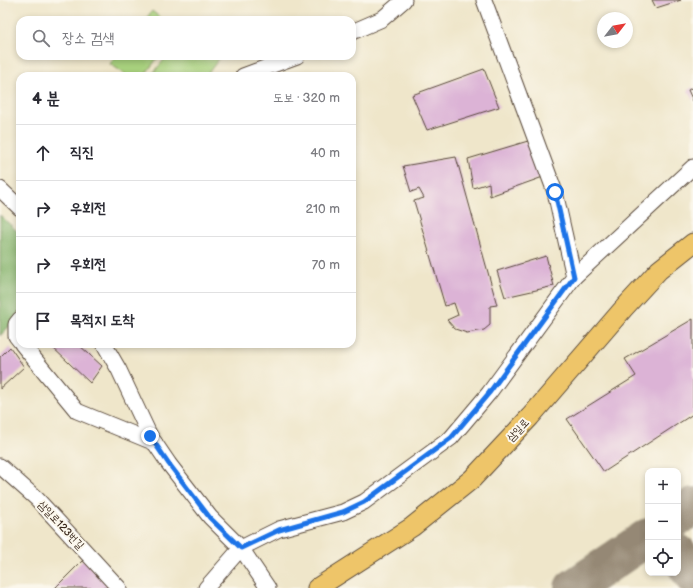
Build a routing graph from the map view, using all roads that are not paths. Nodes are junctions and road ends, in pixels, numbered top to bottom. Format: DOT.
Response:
graph roads {
  1 [pos="404,0"];
  2 [pos="486,0"];
  3 [pos="356,30"];
  4 [pos="286,60"];
  5 [pos="254,72"];
  6 [pos="693,167"];
  7 [pos="0,189"];
  8 [pos="16,204"];
  9 [pos="693,244"];
  10 [pos="574,277"];
  11 [pos="16,324"];
  12 [pos="16,336"];
  13 [pos="25,348"];
  14 [pos="106,348"];
  15 [pos="155,443"];
  16 [pos="0,466"];
  17 [pos="241,548"];
  18 [pos="119,588"];
  19 [pos="206,588"];
  20 [pos="268,588"];
  21 [pos="317,588"];
  1 -- 3 [label="street"];
  2 -- 10 [label="street"];
  4 -- 5 [label="street"];
  6 -- 10 [label="street"];
  7 -- 8 [label="street"];
  9 -- 21 [label="main road, 삼일로"];
  10 -- 17 [label="street"];
  11 -- 12 [label="street"];
  13 -- 15 [label="street"];
  14 -- 15 [label="street"];
  15 -- 17 [label="street"];
  16 -- 18 [label="street, 삼일로123번길"];
  17 -- 19 [label="street"];
  17 -- 20 [label="street"];
}
